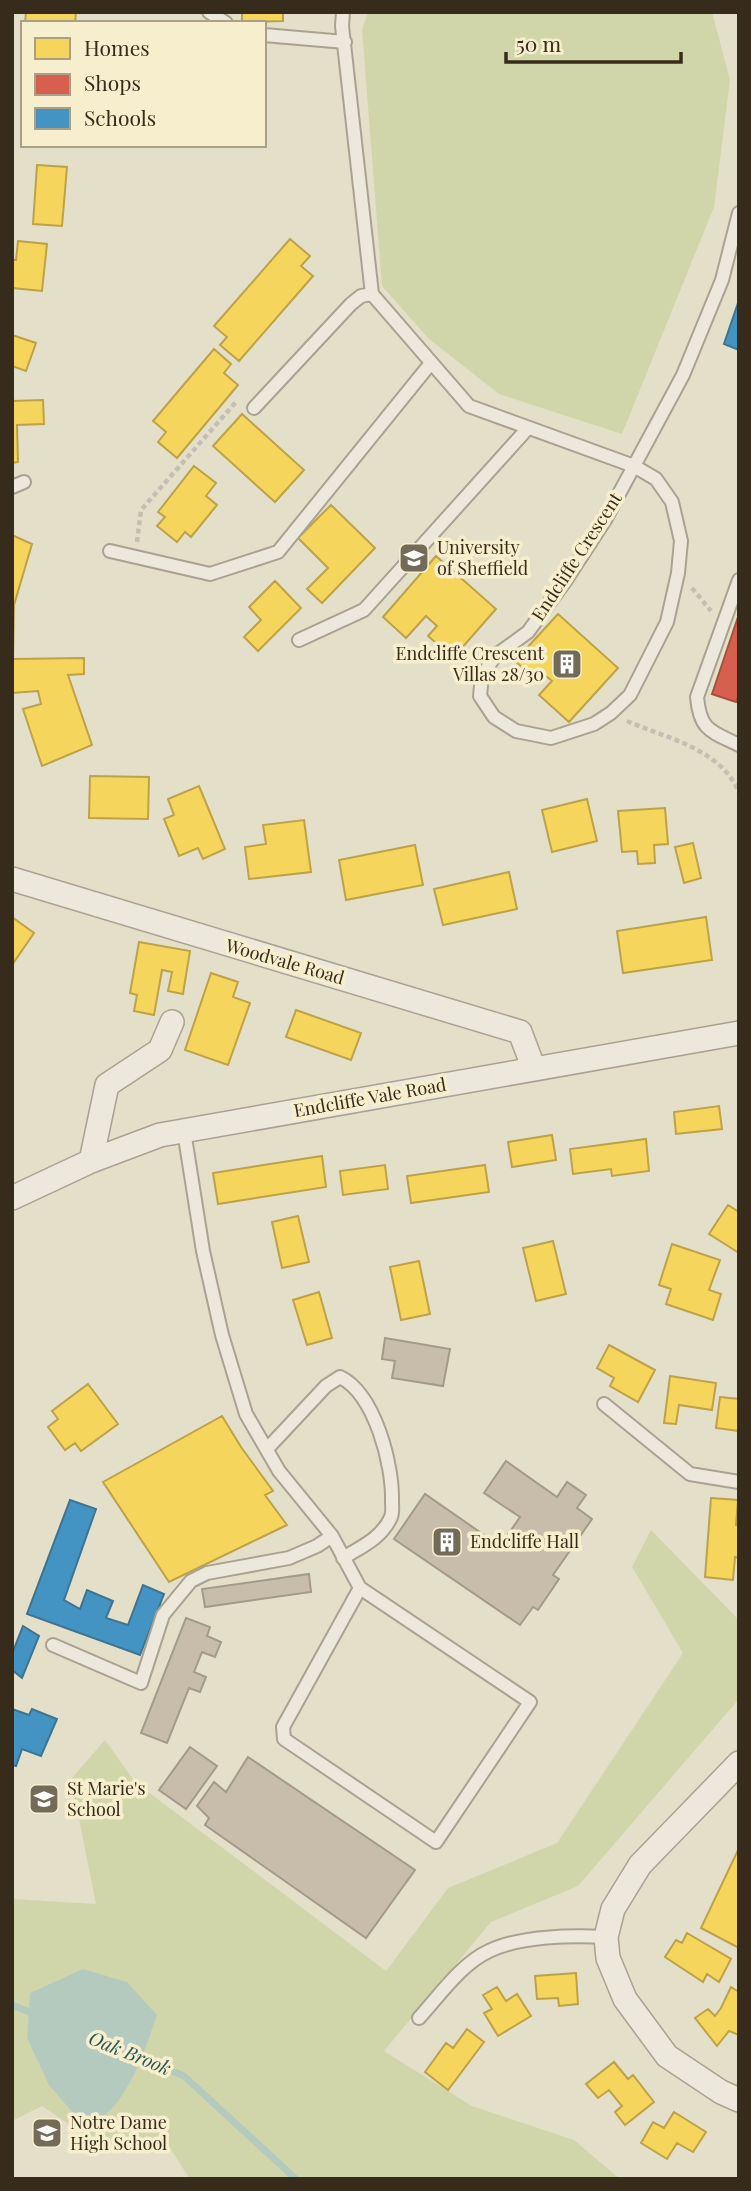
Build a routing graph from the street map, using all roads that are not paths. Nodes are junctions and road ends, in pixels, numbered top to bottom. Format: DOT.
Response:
graph roads {
  1 [pos="343,12"];
  2 [pos="266,35"];
  3 [pos="345,42"];
  4 [pos="739,213"];
  5 [pos="372,294"];
  6 [pos="432,363"];
  7 [pos="254,408"];
  8 [pos="528,428"];
  9 [pos="634,466"];
  10 [pos="110,551"];
  11 [pos="739,580"];
  12 [pos="299,640"];
  13 [pos="739,745"];
  14 [pos="12,879"];
  15 [pos="172,1022"];
  16 [pos="739,1033"];
  17 [pos="534,1069"];
  18 [pos="184,1131"];
  19 [pos="91,1161"];
  20 [pos="12,1198"];
  21 [pos="604,1404"];
  22 [pos="267,1450"];
  23 [pos="739,1482"];
  24 [pos="331,1536"];
  25 [pos="343,1558"];
  26 [pos="360,1588"];
  27 [pos="53,1645"];
  28 [pos="739,1763"];
  29 [pos="606,1937"];
  30 [pos="419,2018"];
  31 [pos="739,2100"];
  1 -- 3 [label="lane"];
  2 -- 3 [label="lane"];
  3 -- 5 [label="lane"];
  4 -- 9 [label="lane, Endcliffe Crescent"];
  5 -- 6 [label="lane, Endcliffe Crescent"];
  5 -- 7 [label="lane"];
  6 -- 8 [label="lane, Endcliffe Crescent"];
  6 -- 10 [label="lane"];
  8 -- 9 [label="lane, Endcliffe Crescent"];
  8 -- 12 [label="lane"];
  9 -- 9 [label="lane, Endcliffe Crescent"];
  11 -- 13 [label="lane"];
  14 -- 17 [label="street, Woodvale Road"];
  15 -- 19 [label="street"];
  16 -- 17 [label="street, Endcliffe Vale Road"];
  17 -- 18 [label="street, Endcliffe Vale Road"];
  18 -- 19 [label="street, Endcliffe Vale Road"];
  18 -- 22 [label="lane"];
  19 -- 20 [label="street, Endcliffe Vale Road"];
  21 -- 23 [label="lane"];
  22 -- 24 [label="lane"];
  22 -- 25 [label="lane"];
  24 -- 25 [label="lane"];
  24 -- 27 [label="lane"];
  25 -- 26 [label="lane"];
  26 -- 26 [label="lane"];
  28 -- 29 [label="street"];
  29 -- 30 [label="lane"];
  29 -- 31 [label="street"];
}
